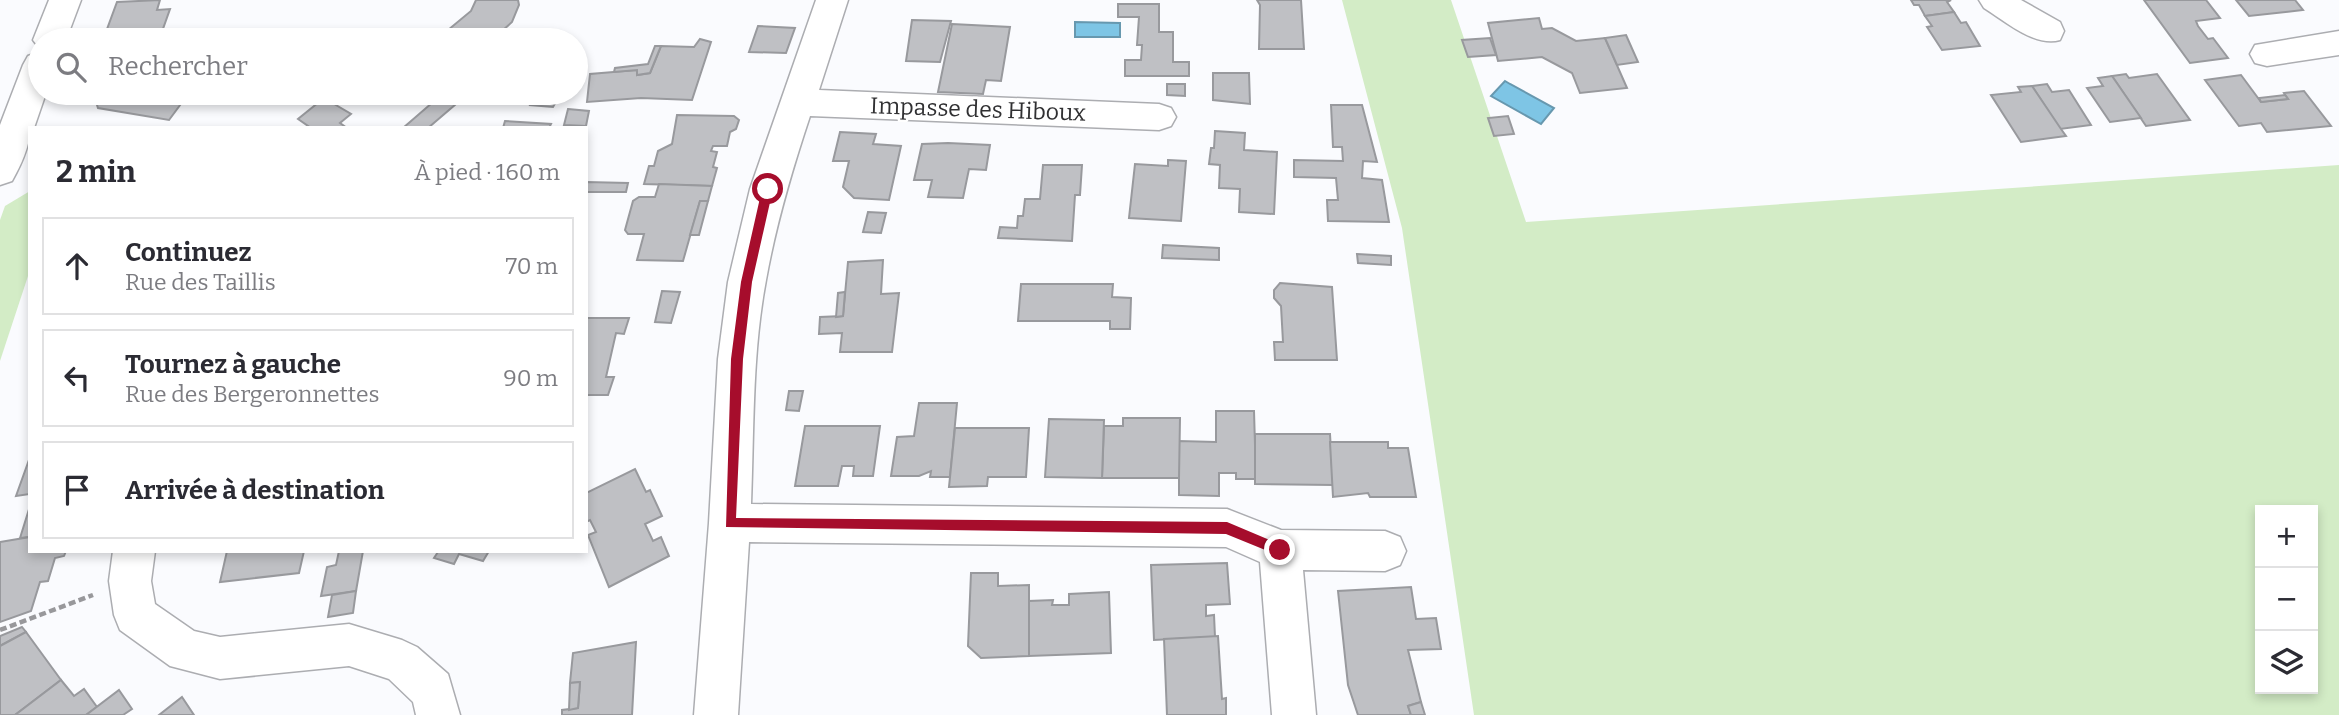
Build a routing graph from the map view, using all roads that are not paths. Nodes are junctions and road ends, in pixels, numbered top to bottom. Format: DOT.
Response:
graph roads {
  1 [pos="65,0"];
  2 [pos="832,0"];
  3 [pos="1995,0"];
  4 [pos="54,28"];
  5 [pos="2048,31"];
  6 [pos="2339,43"];
  7 [pos="2267,54"];
  8 [pos="28,80"];
  9 [pos="28,98"];
  10 [pos="797,102"];
  11 [pos="0,107"];
  12 [pos="1159,117"];
  13 [pos="10,147"];
  14 [pos="28,180"];
  15 [pos="0,197"];
  16 [pos="730,523"];
  17 [pos="1280,550"];
  18 [pos="1385,551"];
  19 [pos="132,566"];
  20 [pos="438,715"];
  21 [pos="716,715"];
  22 [pos="1294,715"];
  1 -- 4 [label="street"];
  2 -- 10 [label="street"];
  3 -- 5 [label="street"];
  6 -- 7 [label="street"];
  8 -- 11 [label="street"];
  9 -- 13 [label="street"];
  10 -- 12 [label="street, Impasse des Hiboux"];
  10 -- 16 [label="street"];
  14 -- 15 [label="street"];
  16 -- 17 [label="street"];
  16 -- 21 [label="street"];
  17 -- 18 [label="street"];
  17 -- 22 [label="street"];
  19 -- 20 [label="street"];
}
